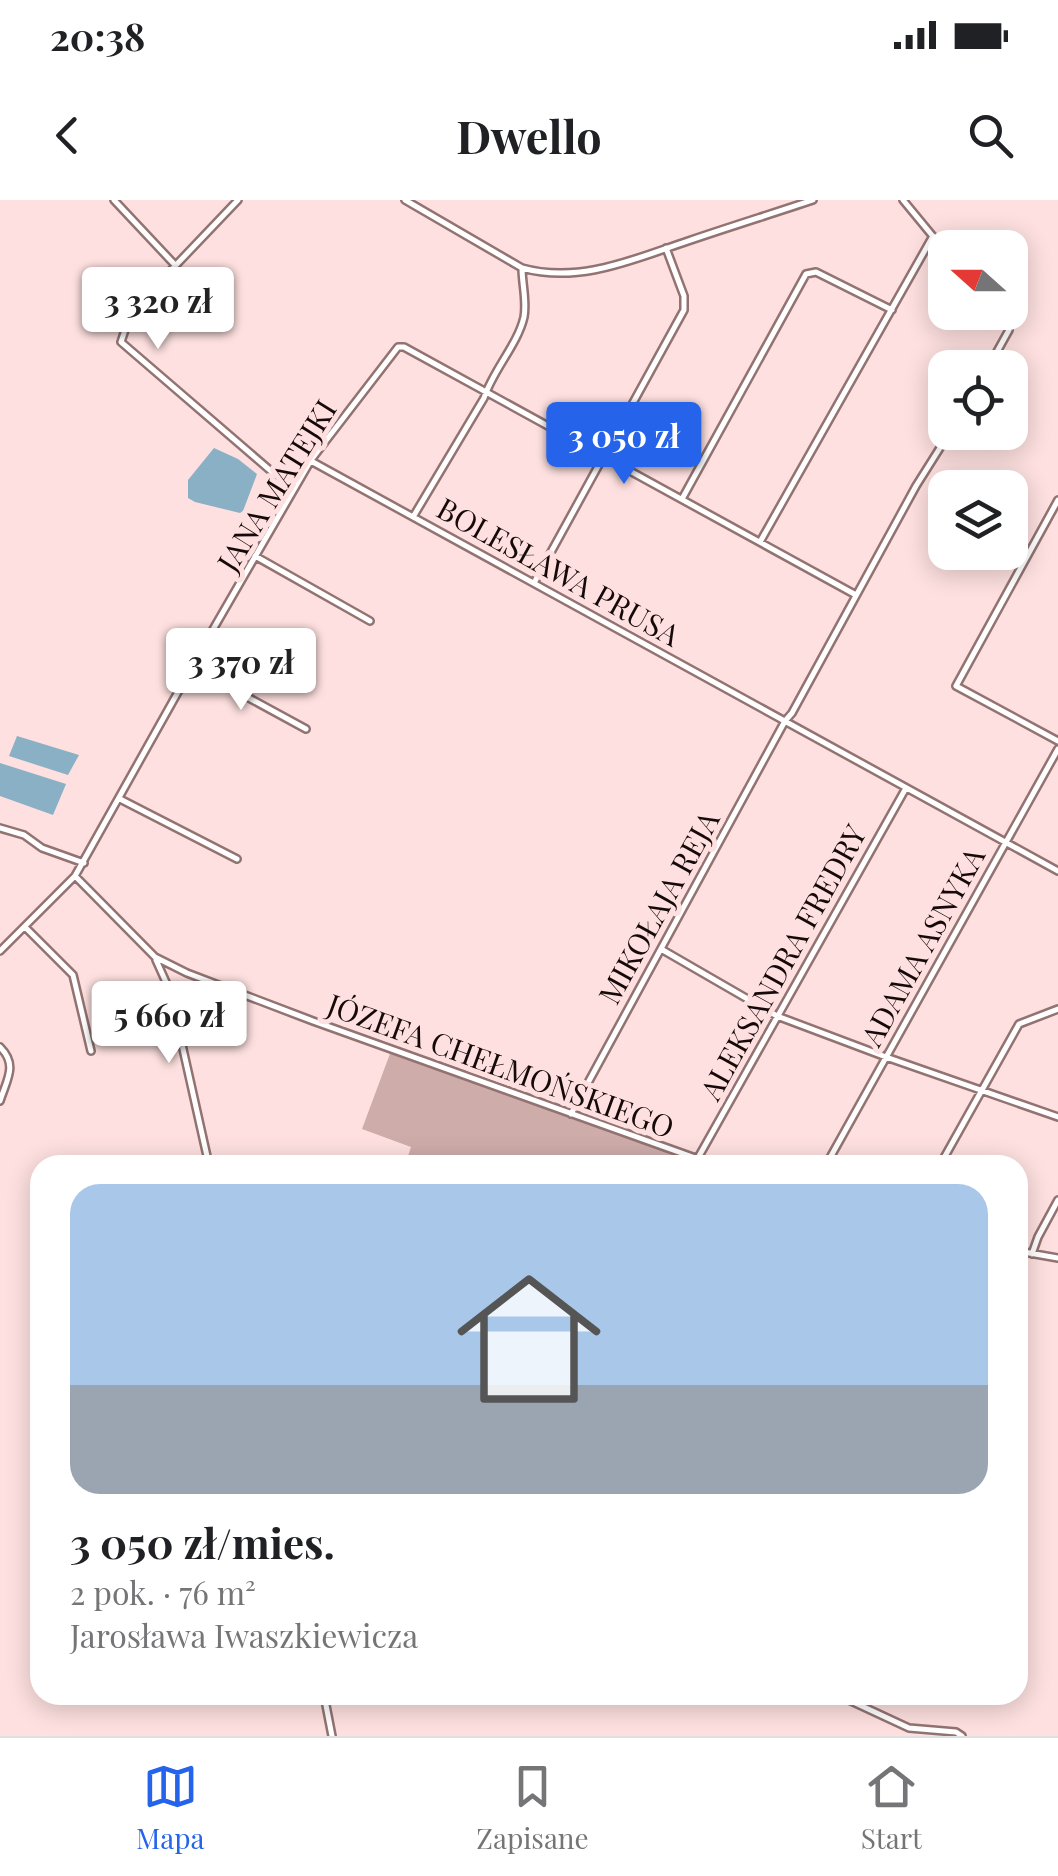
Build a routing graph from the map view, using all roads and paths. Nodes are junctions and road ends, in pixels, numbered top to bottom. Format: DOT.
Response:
graph roads {
  1 [pos="114,200"];
  2 [pos="238,200"];
  3 [pos="405,200"];
  4 [pos="813,200"];
  5 [pos="903,200"];
  6 [pos="928,230"];
  7 [pos="928,245"];
  8 [pos="666,248"];
  9 [pos="176,266"];
  10 [pos="522,268"];
  11 [pos="892,310"];
  12 [pos="486,391"];
  13 [pos="939,450"];
  14 [pos="604,456"];
  15 [pos="311,460"];
  16 [pos="294,490"];
  17 [pos="682,499"];
  18 [pos="1058,500"];
  19 [pos="413,517"];
  20 [pos="760,542"];
  21 [pos="255,556"];
  22 [pos="534,583"];
  23 [pos="856,596"];
  24 [pos="370,622"];
  25 [pos="192,667"];
  26 [pos="785,722"];
  27 [pos="306,729"];
  28 [pos="1058,741"];
  29 [pos="1058,749"];
  30 [pos="906,788"];
  31 [pos="120,799"];
  32 [pos="0,828"];
  33 [pos="1006,842"];
  34 [pos="237,859"];
  35 [pos="84,863"];
  36 [pos="1058,871"];
  37 [pos="76,876"];
  38 [pos="24,926"];
  39 [pos="661,949"];
  40 [pos="0,951"];
  41 [pos="155,958"];
  42 [pos="182,970"];
  43 [pos="167,984"];
  44 [pos="1058,1008"];
  45 [pos="777,1016"];
  46 [pos="0,1047"];
  47 [pos="91,1051"];
  48 [pos="886,1058"];
  49 [pos="982,1091"];
  50 [pos="0,1100"];
  51 [pos="571,1114"];
  52 [pos="1058,1117"];
  53 [pos="207,1155"];
  54 [pos="678,1155"];
  55 [pos="700,1155"];
  56 [pos="832,1155"];
  57 [pos="946,1155"];
  58 [pos="1058,1200"];
  59 [pos="1028,1253"];
  60 [pos="1032,1254"];
  61 [pos="1058,1258"];
  62 [pos="326,1705"];
  63 [pos="860,1705"];
  64 [pos="332,1736"];
  65 [pos="962,1736"];
  1 -- 9 [label="street"];
  2 -- 9 [label="street"];
  3 -- 10 [label="street"];
  4 -- 8 [label="street"];
  5 -- 6 [label="street"];
  7 -- 11 [label="street"];
  8 -- 10 [label="street"];
  8 -- 14 [label="street"];
  9 -- 16 [label="street"];
  10 -- 12 [label="street"];
  11 -- 17 [label="street"];
  11 -- 20 [label="street"];
  12 -- 14 [label="street"];
  12 -- 15 [label="street, JANA MATEJKI"];
  12 -- 19 [label="street"];
  13 -- 23 [label="street, MIKOŁAJA REJA"];
  14 -- 17 [label="street"];
  14 -- 22 [label="street"];
  15 -- 16 [label="street, JANA MATEJKI"];
  15 -- 19 [label="street, BOLESŁAWA PRUSA"];
  16 -- 21 [label="street, JANA MATEJKI"];
  17 -- 20 [label="street"];
  18 -- 28 [label="street"];
  19 -- 22 [label="street, BOLESŁAWA PRUSA"];
  20 -- 23 [label="street"];
  21 -- 24 [label="street"];
  21 -- 25 [label="street, JANA MATEJKI"];
  22 -- 26 [label="street, BOLESŁAWA PRUSA"];
  23 -- 26 [label="street, MIKOŁAJA REJA"];
  25 -- 27 [label="street"];
  25 -- 31 [label="street, JANA MATEJKI"];
  26 -- 30 [label="street, BOLESŁAWA PRUSA"];
  26 -- 39 [label="street, MIKOŁAJA REJA"];
  29 -- 33 [label="street, ADAMA ASNYKA"];
  30 -- 33 [label="street, BOLESŁAWA PRUSA"];
  30 -- 45 [label="street, ALEKSANDRA FREDRY"];
  31 -- 34 [label="street"];
  31 -- 35 [label="street, JANA MATEJKI"];
  32 -- 35 [label="street"];
  33 -- 36 [label="street, BOLESŁAWA PRUSA"];
  33 -- 48 [label="street, ADAMA ASNYKA"];
  35 -- 37 [label="street, JANA MATEJKI"];
  37 -- 38 [label="street, JANA MATEJKI"];
  37 -- 41 [label="street, JÓZEFA CHEŁMOŃSKIEGO"];
  38 -- 40 [label="street, JANA MATEJKI"];
  38 -- 47 [label="street"];
  39 -- 45 [label="street"];
  39 -- 51 [label="street, MIKOŁAJA REJA"];
  41 -- 42 [label="street, JÓZEFA CHEŁMOŃSKIEGO"];
  41 -- 43 [label="street"];
  42 -- 43 [label="street"];
  42 -- 51 [label="street, JÓZEFA CHEŁMOŃSKIEGO"];
  43 -- 53 [label="street"];
  44 -- 49 [label="street"];
  45 -- 48 [label="street"];
  45 -- 55 [label="street, ALEKSANDRA FREDRY"];
  46 -- 50 [label="street"];
  48 -- 49 [label="street"];
  48 -- 56 [label="street, ADAMA ASNYKA"];
  49 -- 52 [label="street"];
  49 -- 57 [label="street"];
  51 -- 54 [label="street, JÓZEFA CHEŁMOŃSKIEGO"];
  58 -- 60 [label="street"];
  59 -- 60 [label="street"];
  60 -- 61 [label="street"];
  62 -- 64 [label="street"];
  63 -- 65 [label="street"];
}
